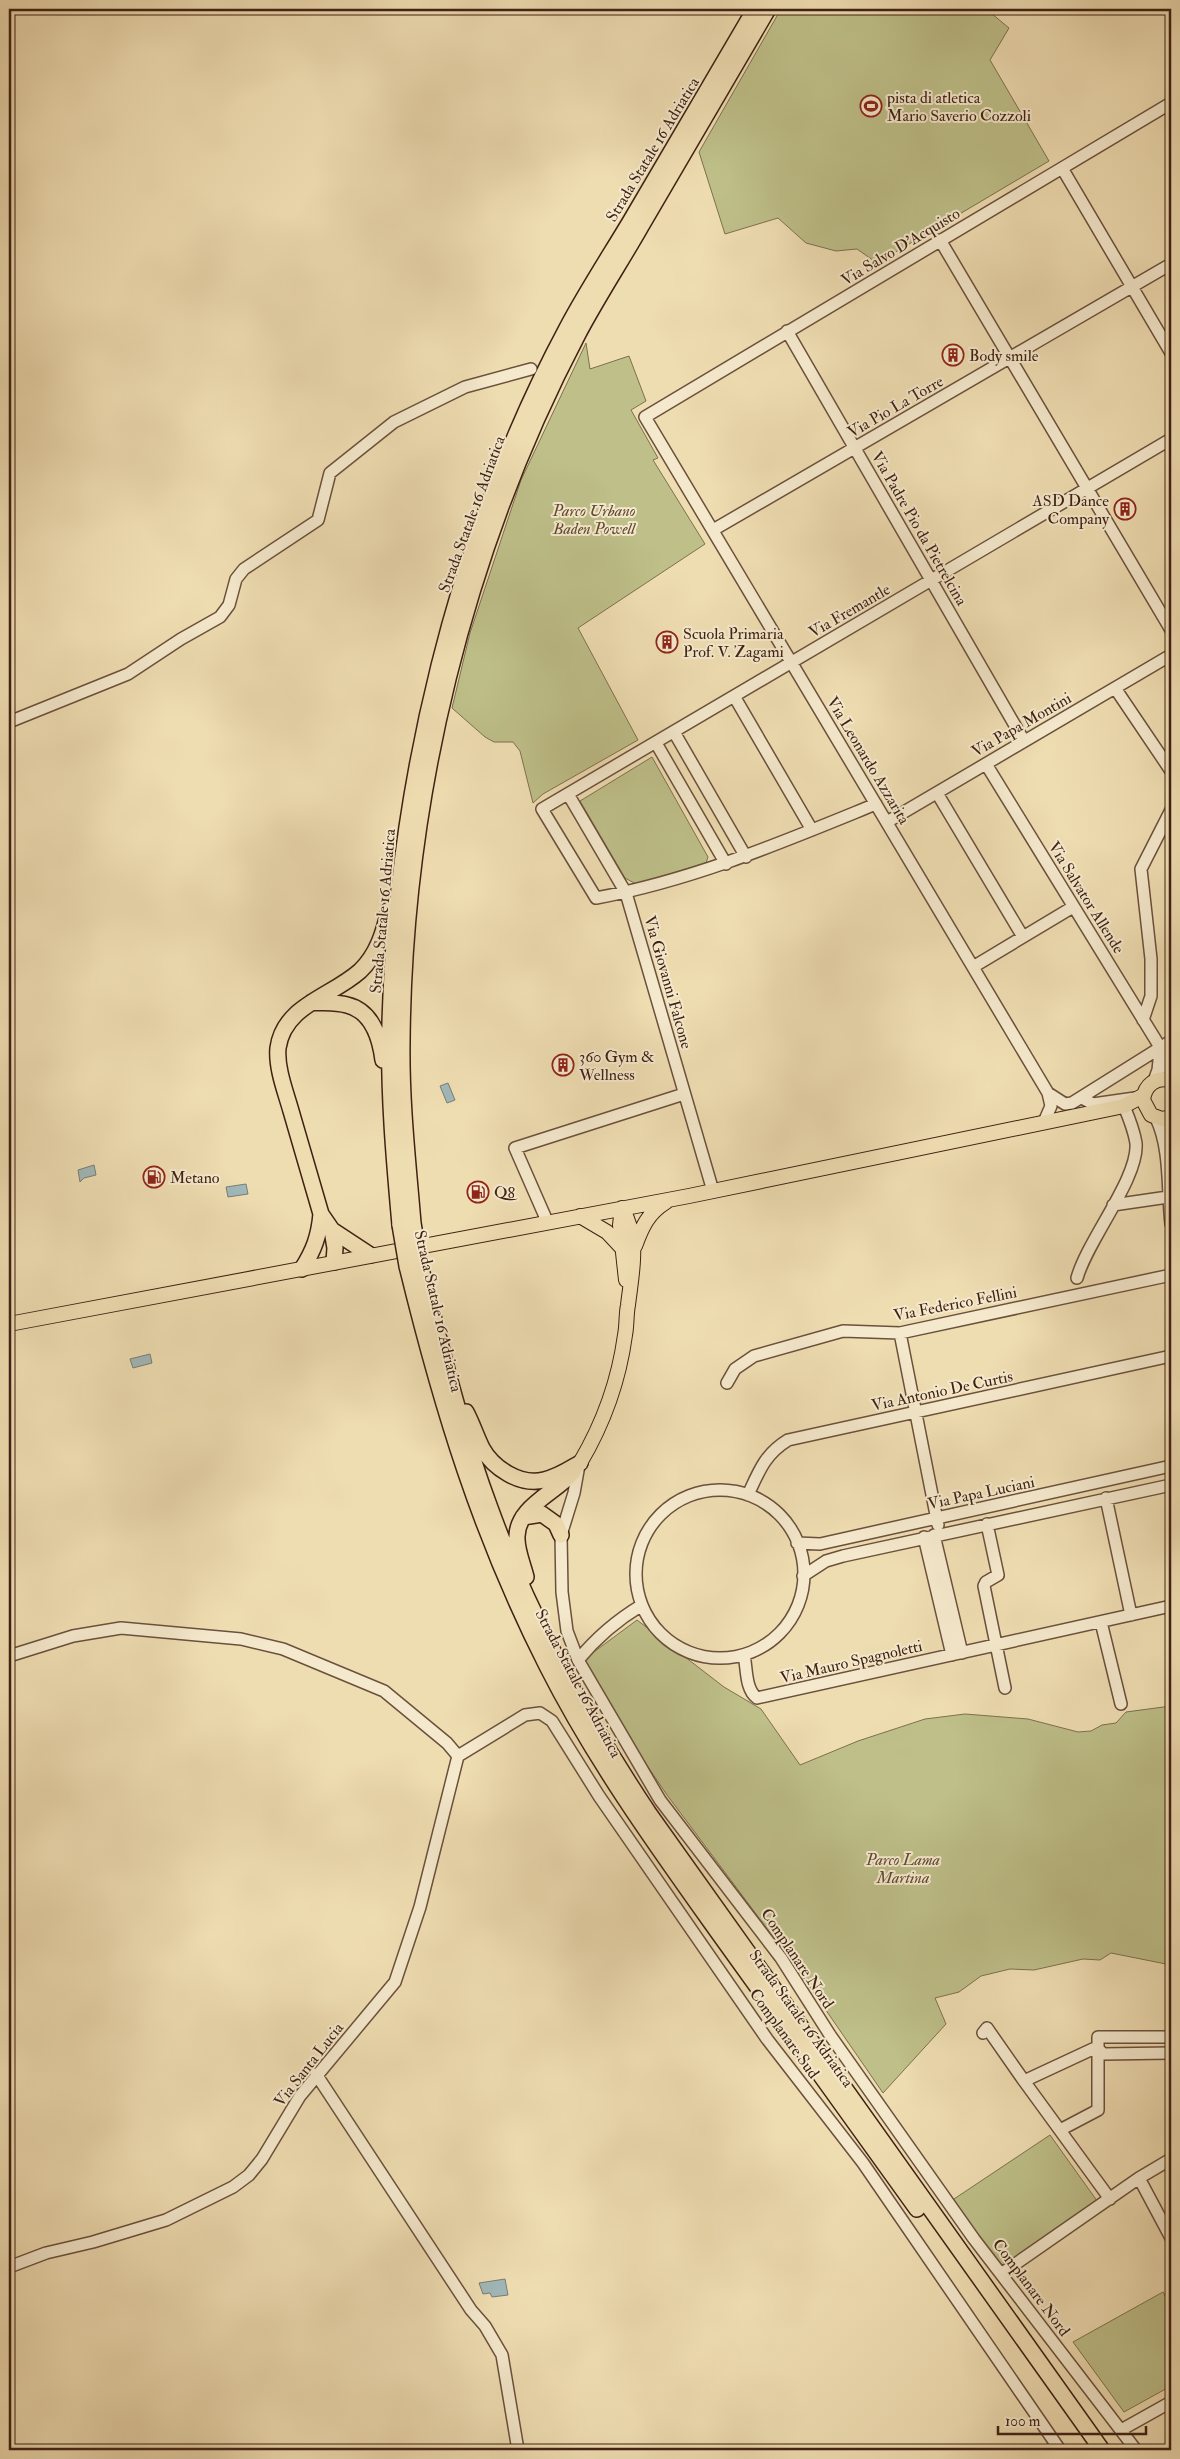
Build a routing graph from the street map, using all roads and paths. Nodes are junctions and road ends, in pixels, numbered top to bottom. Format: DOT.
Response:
graph roads {
  1 [pos="755,9"];
  2 [pos="768,9"];
  3 [pos="1171,103"];
  4 [pos="1062,168"];
  5 [pos="940,240"];
  6 [pos="1171,264"];
  7 [pos="1132,287"];
  8 [pos="787,331"];
  9 [pos="1171,353"];
  10 [pos="1010,358"];
  11 [pos="531,369"];
  12 [pos="645,417"];
  13 [pos="1171,439"];
  14 [pos="855,448"];
  15 [pos="1087,489"];
  16 [pos="713,530"];
  17 [pos="931,580"];
  18 [pos="1171,630"];
  19 [pos="1171,655"];
  20 [pos="792,662"];
  21 [pos="1114,688"];
  22 [pos="734,696"];
  23 [pos="9,722"];
  24 [pos="674,732"];
  25 [pos="1024,741"];
  26 [pos="656,742"];
  27 [pos="986,764"];
  28 [pos="1171,771"];
  29 [pos="937,793"];
  30 [pos="568,794"];
  31 [pos="876,804"];
  32 [pos="1171,810"];
  33 [pos="887,822"];
  34 [pos="812,830"];
  35 [pos="405,843"];
  36 [pos="746,857"];
  37 [pos="726,864"];
  38 [pos="626,892"];
  39 [pos="1074,907"];
  40 [pos="1023,937"];
  41 [pos="973,967"];
  42 [pos="312,1002"];
  43 [pos="1144,1020"];
  44 [pos="1171,1041"];
  45 [pos="1160,1047"];
  46 [pos="1171,1079"];
  47 [pos="1154,1081"];
  48 [pos="684,1094"];
  49 [pos="1048,1094"];
  50 [pos="1141,1096"];
  51 [pos="1082,1098"];
  52 [pos="1124,1106"];
  53 [pos="1152,1114"];
  54 [pos="1171,1118"];
  55 [pos="1044,1122"];
  56 [pos="393,1138"];
  57 [pos="713,1191"];
  58 [pos="1168,1197"];
  59 [pos="668,1200"];
  60 [pos="1114,1205"];
  61 [pos="622,1208"];
  62 [pos="580,1216"];
  63 [pos="547,1221"];
  64 [pos="406,1224"];
  65 [pos="1171,1224"];
  66 [pos="326,1232"];
  67 [pos="628,1248"];
  68 [pos="370,1255"];
  69 [pos="334,1262"];
  70 [pos="413,1266"];
  71 [pos="302,1269"];
  72 [pos="1171,1275"];
  73 [pos="1077,1278"];
  74 [pos="9,1324"];
  75 [pos="900,1333"];
  76 [pos="1171,1356"];
  77 [pos="443,1359"];
  78 [pos="727,1383"];
  79 [pos="915,1413"];
  80 [pos="580,1463"];
  81 [pos="1171,1466"];
  82 [pos="1171,1484"];
  83 [pos="1080,1486"];
  84 [pos="748,1496"];
  85 [pos="1106,1498"];
  86 [pos="1083,1503"];
  87 [pos="523,1517"];
  88 [pos="936,1518"];
  89 [pos="987,1524"];
  90 [pos="561,1535"];
  91 [pos="932,1535"];
  92 [pos="797,1543"];
  93 [pos="804,1576"];
  94 [pos="642,1605"];
  95 [pos="1171,1606"];
  96 [pos="1131,1615"];
  97 [pos="537,1619"];
  98 [pos="1101,1622"];
  99 [pos="997,1645"];
  100 [pos="957,1654"];
  101 [pos="744,1655"];
  102 [pos="9,1656"];
  103 [pos="578,1660"];
  104 [pos="1005,1688"];
  105 [pos="1121,1704"];
  106 [pos="458,1756"];
  107 [pos="983,2033"];
  108 [pos="1171,2036"];
  109 [pos="1098,2042"];
  110 [pos="1171,2054"];
  111 [pos="316,2074"];
  112 [pos="1024,2082"];
  113 [pos="1060,2130"];
  114 [pos="1171,2160"];
  115 [pos="1139,2178"];
  116 [pos="1110,2199"];
  117 [pos="1171,2238"];
  118 [pos="9,2267"];
  119 [pos="1001,2274"];
  120 [pos="1171,2402"];
  121 [pos="1121,2430"];
  122 [pos="518,2450"];
  123 [pos="1060,2450"];
  124 [pos="1089,2450"];
  125 [pos="1102,2450"];
  126 [pos="1136,2450"];
  1 -- 35 [label="highway, Strada Statale 16 Adriatica"];
  2 -- 64 [label="highway, Strada Statale 16 Adriatica"];
  3 -- 4 [label="street, Via Salvo D'Acquisto"];
  4 -- 5 [label="street, Via Salvo D'Acquisto"];
  4 -- 7 [label="street"];
  5 -- 8 [label="street, Via Salvo D'Acquisto"];
  5 -- 10 [label="street"];
  6 -- 7 [label="street, Via Pio La Torre"];
  7 -- 9 [label="street"];
  7 -- 10 [label="street, Via Pio La Torre"];
  8 -- 12 [label="street, Via Salvo D'Acquisto"];
  8 -- 14 [label="street, Via Padre Pio da Pietrelcina"];
  10 -- 14 [label="street, Via Pio La Torre"];
  10 -- 15 [label="street"];
  11 -- 23 [label="street"];
  12 -- 16 [label="street, Via Leonardo Azzarita"];
  13 -- 15 [label="street, Via Fremantle"];
  14 -- 16 [label="street, Via Pio La Torre"];
  14 -- 17 [label="street, Via Padre Pio da Pietrelcina"];
  15 -- 17 [label="street, Via Fremantle"];
  15 -- 18 [label="street"];
  16 -- 20 [label="street, Via Leonardo Azzarita"];
  17 -- 20 [label="street, Via Fremantle"];
  17 -- 25 [label="street, Via Padre Pio da Pietrelcina"];
  19 -- 21 [label="street, Via Papa Montini"];
  20 -- 22 [label="street, Via Fremantle"];
  20 -- 31 [label="street, Via Leonardo Azzarita"];
  21 -- 25 [label="street, Via Papa Montini"];
  21 -- 28 [label="street"];
  22 -- 24 [label="street, Via Fremantle"];
  22 -- 34 [label="street"];
  24 -- 26 [label="street, Via Fremantle"];
  24 -- 36 [label="street"];
  25 -- 27 [label="street, Via Papa Montini"];
  26 -- 30 [label="street, Via Fremantle"];
  26 -- 37 [label="street"];
  27 -- 29 [label="street, Via Papa Montini"];
  27 -- 39 [label="street, Via Salvator Allende"];
  29 -- 33 [label="street, Via Papa Montini"];
  29 -- 40 [label="street"];
  30 -- 38 [label="street, Via Giovanni Falcone"];
  30 -- 38 [label="street, Via Fremantle"];
  31 -- 33 [label="street, Via Leonardo Azzarita"];
  31 -- 34 [label="street"];
  32 -- 43 [label="street"];
  33 -- 41 [label="street, Via Leonardo Azzarita"];
  34 -- 36 [label="street"];
  35 -- 42 [label="highway"];
  35 -- 56 [label="highway, Strada Statale 16 Adriatica"];
  36 -- 37 [label="street"];
  37 -- 38 [label="street"];
  38 -- 48 [label="street, Via Giovanni Falcone"];
  39 -- 40 [label="street"];
  39 -- 43 [label="street, Via Salvator Allende"];
  40 -- 41 [label="street"];
  41 -- 49 [label="street, Via Leonardo Azzarita"];
  42 -- 56 [label="highway"];
  42 -- 66 [label="highway"];
  43 -- 45 [label="street, Via Salvator Allende"];
  44 -- 45 [label="street"];
  45 -- 46 [label="street, Via Salvator Allende"];
  45 -- 47 [label="street"];
  45 -- 51 [label="street"];
  46 -- 47 [label="main road"];
  47 -- 50 [label="main road"];
  48 -- 57 [label="street, Via Giovanni Falcone"];
  48 -- 63 [label="street"];
  49 -- 51 [label="street"];
  49 -- 55 [label="street"];
  50 -- 51 [label="street"];
  50 -- 52 [label="main road"];
  50 -- 53 [label="main road"];
  52 -- 53 [label="main road"];
  52 -- 55 [label="main road"];
  52 -- 60 [label="street"];
  53 -- 54 [label="main road"];
  53 -- 58 [label="street"];
  55 -- 57 [label="main road"];
  56 -- 64 [label="highway, Strada Statale 16 Adriatica"];
  57 -- 59 [label="main road"];
  58 -- 60 [label="street"];
  58 -- 65 [label="street"];
  59 -- 61 [label="main road"];
  59 -- 67 [label="main road"];
  60 -- 73 [label="street"];
  61 -- 62 [label="main road"];
  61 -- 67 [label="main road"];
  62 -- 63 [label="main road"];
  62 -- 67 [label="main road"];
  63 -- 68 [label="main road"];
  64 -- 70 [label="highway, Strada Statale 16 Adriatica, bridge"];
  66 -- 68 [label="highway"];
  66 -- 69 [label="highway"];
  66 -- 71 [label="highway"];
  67 -- 80 [label="main road"];
  68 -- 69 [label="main road"];
  69 -- 71 [label="main road"];
  70 -- 77 [label="highway, Strada Statale 16 Adriatica"];
  70 -- 124 [label="highway, Strada Statale 16 Adriatica"];
  71 -- 74 [label="main road"];
  72 -- 75 [label="street, Via Federico Fellini"];
  75 -- 78 [label="street, Via Federico Fellini"];
  75 -- 79 [label="street"];
  76 -- 79 [label="street, Via Antonio De Curtis"];
  77 -- 80 [label="highway"];
  77 -- 97 [label="highway, Strada Statale 16 Adriatica"];
  79 -- 84 [label="street, Via Antonio De Curtis"];
  79 -- 88 [label="street"];
  80 -- 87 [label="highway"];
  80 -- 90 [label="street, Complanare Nord"];
  81 -- 83 [label="street, Via Papa Luciani"];
  82 -- 85 [label="street, Via Papa Luciani"];
  83 -- 86 [label="street"];
  83 -- 88 [label="street, Via Papa Luciani"];
  84 -- 92 [label="street"];
  84 -- 94 [label="street"];
  85 -- 86 [label="street, Via Papa Luciani"];
  85 -- 96 [label="street"];
  86 -- 89 [label="street, Via Papa Luciani"];
  87 -- 90 [label="highway"];
  87 -- 97 [label="highway"];
  88 -- 91 [label="street"];
  88 -- 92 [label="street, Via Papa Luciani"];
  89 -- 91 [label="street, Via Papa Luciani"];
  89 -- 99 [label="street"];
  90 -- 103 [label="street, Complanare Nord"];
  91 -- 93 [label="street, Via Papa Luciani"];
  91 -- 100 [label="street"];
  92 -- 93 [label="street"];
  93 -- 101 [label="street"];
  94 -- 101 [label="street"];
  94 -- 103 [label="street"];
  95 -- 96 [label="street, Via Mauro Spagnoletti"];
  96 -- 98 [label="street, Via Mauro Spagnoletti"];
  97 -- 125 [label="highway, Strada Statale 16 Adriatica"];
  98 -- 99 [label="street, Via Mauro Spagnoletti"];
  98 -- 105 [label="street"];
  99 -- 100 [label="street, Via Mauro Spagnoletti"];
  99 -- 104 [label="street"];
  100 -- 101 [label="street, Via Mauro Spagnoletti"];
  102 -- 106 [label="street"];
  103 -- 119 [label="street, Complanare Nord"];
  106 -- 111 [label="street, Via Santa Lucia"];
  106 -- 123 [label="street, Complanare Sud"];
  107 -- 112 [label="street"];
  108 -- 109 [label="street"];
  109 -- 110 [label="street"];
  109 -- 112 [label="street"];
  109 -- 113 [label="street"];
  111 -- 118 [label="street, Via Santa Lucia"];
  111 -- 122 [label="street"];
  112 -- 113 [label="street"];
  113 -- 116 [label="street"];
  114 -- 115 [label="street"];
  115 -- 116 [label="street"];
  115 -- 117 [label="street"];
  116 -- 119 [label="street"];
  119 -- 121 [label="street, Complanare Nord"];
  120 -- 121 [label="street"];
  121 -- 126 [label="street, Complanare Nord"];
}
